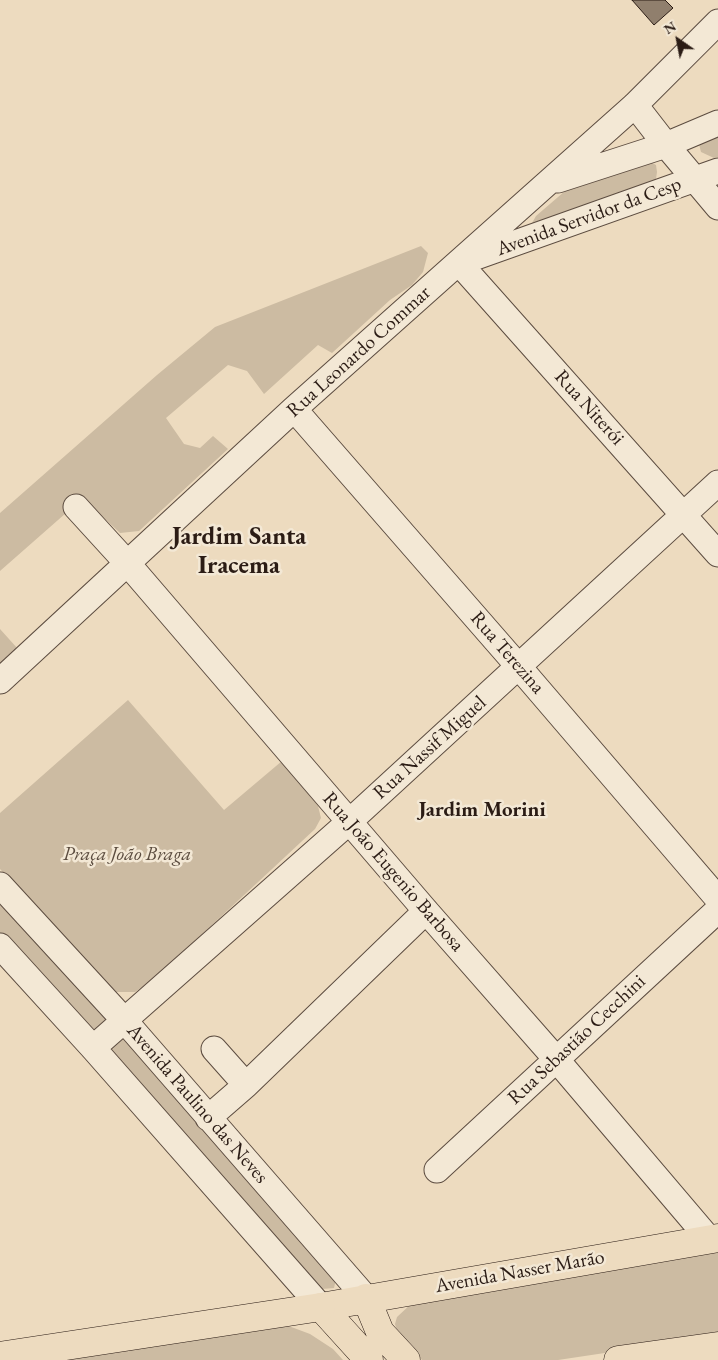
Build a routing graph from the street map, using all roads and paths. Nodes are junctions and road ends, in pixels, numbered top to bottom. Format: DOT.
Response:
graph roads {
  1 [pos="718,22"];
  2 [pos="635,105"];
  3 [pos="718,124"];
  4 [pos="666,145"];
  5 [pos="718,171"];
  6 [pos="694,179"];
  7 [pos="550,183"];
  8 [pos="718,207"];
  9 [pos="460,263"];
  10 [pos="294,410"];
  11 [pos="718,483"];
  12 [pos="76,507"];
  13 [pos="684,516"];
  14 [pos="718,554"];
  15 [pos="128,564"];
  16 [pos="519,667"];
  17 [pos="0,681"];
  18 [pos="349,822"];
  19 [pos="0,885"];
  20 [pos="718,899"];
  21 [pos="718,910"];
  22 [pos="426,911"];
  23 [pos="0,946"];
  24 [pos="124,1020"];
  25 [pos="93,1048"];
  26 [pos="214,1049"];
  27 [pos="556,1059"];
  28 [pos="246,1085"];
  29 [pos="208,1118"];
  30 [pos="436,1170"];
  31 [pos="714,1239"];
  32 [pos="366,1298"];
  33 [pos="321,1307"];
  34 [pos="718,1346"];
  35 [pos="369,1347"];
  36 [pos="0,1356"];
  37 [pos="406,1360"];
  38 [pos="618,1360"];
  1 -- 2 [label="street, Rua Leonardo Commar"];
  2 -- 4 [label="street"];
  2 -- 7 [label="street, Rua Leonardo Commar"];
  3 -- 4 [label="street, Avenida Servidor da Cesp"];
  4 -- 6 [label="street"];
  4 -- 7 [label="street, Avenida Servidor da Cesp"];
  5 -- 6 [label="street, Avenida Servidor da Cesp"];
  6 -- 8 [label="street"];
  6 -- 9 [label="street, Avenida Servidor da Cesp"];
  7 -- 9 [label="street, Rua Leonardo Commar"];
  9 -- 10 [label="street, Rua Leonardo Commar"];
  9 -- 13 [label="street, Rua Niterói"];
  10 -- 15 [label="street, Rua Leonardo Commar"];
  10 -- 16 [label="street, Rua Terezina"];
  11 -- 13 [label="street, Rua Nassif Miguel"];
  12 -- 15 [label="street, Rua João Eugenio Barbosa"];
  13 -- 14 [label="street, Rua Niterói"];
  13 -- 16 [label="street, Rua Nassif Miguel"];
  15 -- 17 [label="street, Rua Leonardo Commar"];
  15 -- 18 [label="street, Rua João Eugenio Barbosa"];
  16 -- 18 [label="street, Rua Nassif Miguel"];
  16 -- 20 [label="street, Rua Terezina"];
  18 -- 22 [label="street, Rua João Eugenio Barbosa"];
  18 -- 24 [label="street, Rua Nassif Miguel"];
  19 -- 24 [label="street, Avenida Paulino das Neves"];
  21 -- 27 [label="street, Rua Sebastião Cecchini"];
  22 -- 27 [label="street, Rua João Eugenio Barbosa"];
  22 -- 28 [label="street"];
  23 -- 25 [label="street, Avenida Paulino das Neves"];
  24 -- 25 [label="street, Rua Nassif Miguel"];
  24 -- 29 [label="street, Avenida Paulino das Neves"];
  25 -- 33 [label="street, Avenida Paulino das Neves"];
  26 -- 28 [label="street"];
  27 -- 30 [label="street, Rua Sebastião Cecchini"];
  27 -- 31 [label="street, Rua João Eugenio Barbosa"];
  28 -- 29 [label="street"];
  29 -- 32 [label="street, Avenida Paulino das Neves"];
  31 -- 32 [label="main road, Avenida Nasser Marão"];
  32 -- 33 [label="main road, Avenida Nasser Marão"];
  32 -- 35 [label="main road, Avenida Paulino das Neves"];
  33 -- 35 [label="main road, Avenida Paulino das Neves"];
  33 -- 36 [label="main road, Avenida Nasser Marão"];
  34 -- 38 [label="main road"];
  35 -- 37 [label="main road"];
}
